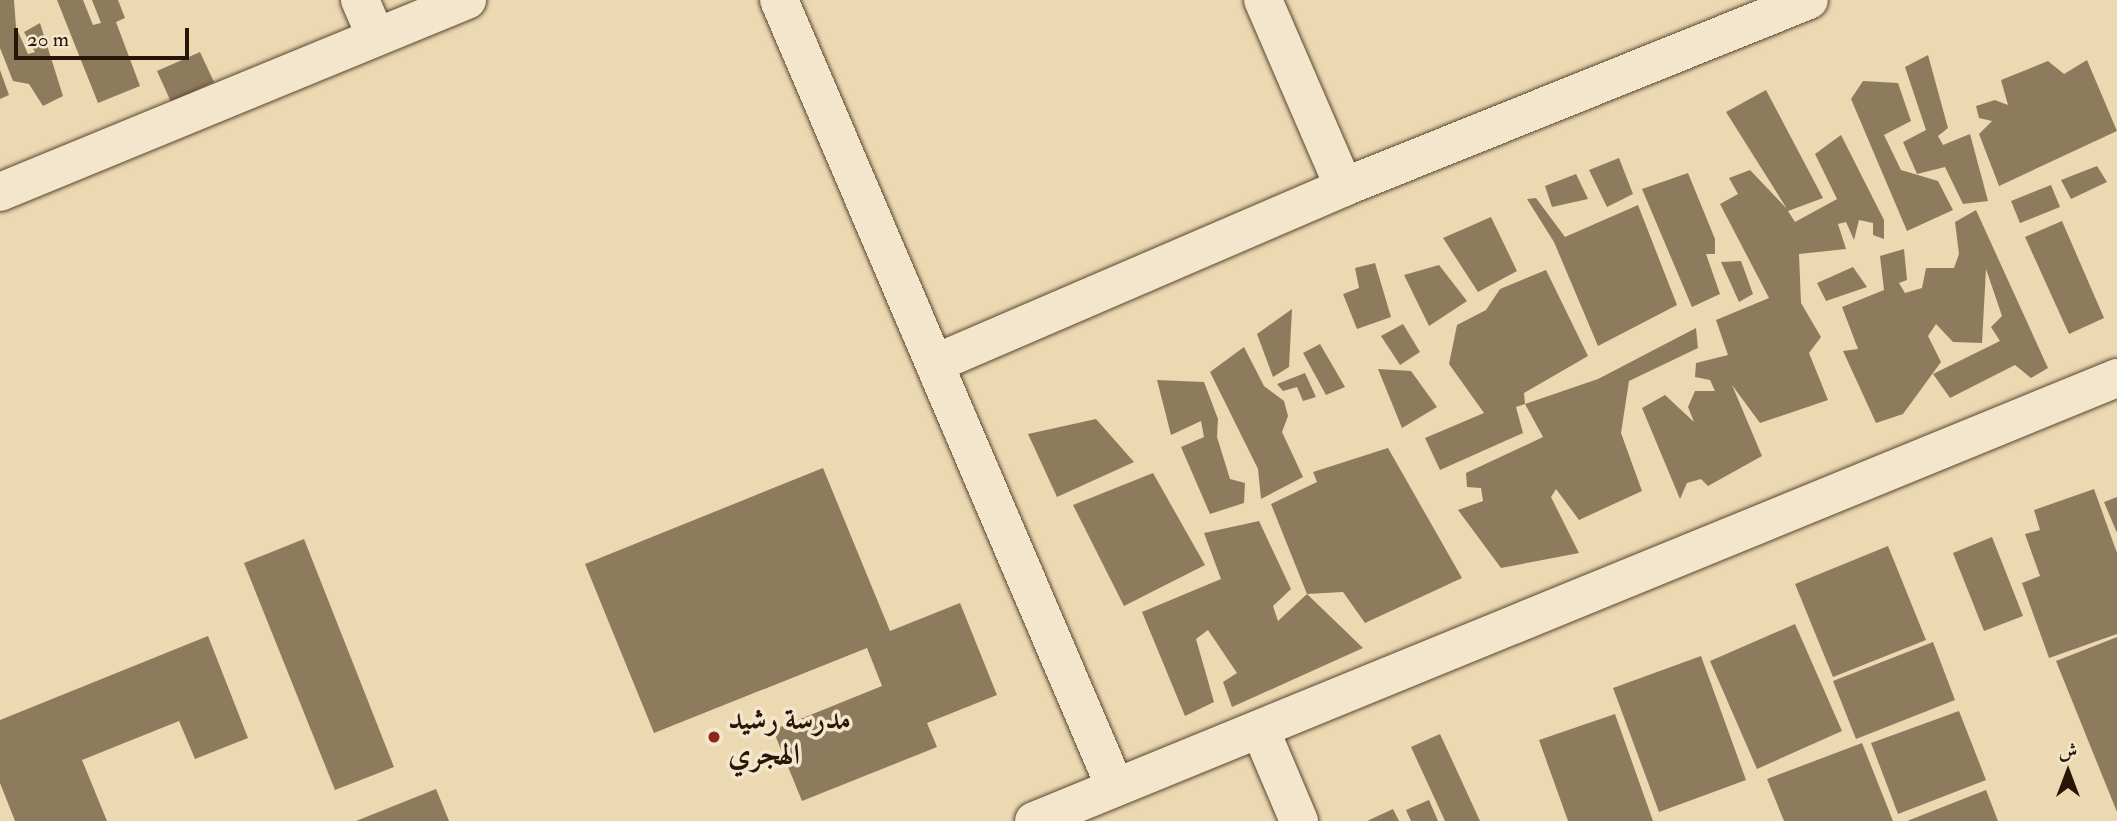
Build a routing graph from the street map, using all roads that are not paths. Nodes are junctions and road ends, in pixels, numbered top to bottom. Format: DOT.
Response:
graph roads {
  1 [pos="360,0"];
  2 [pos="467,0"];
  3 [pos="779,0"];
  4 [pos="1263,0"];
  5 [pos="1809,0"];
  6 [pos="376,37"];
  7 [pos="1344,187"];
  8 [pos="0,192"];
  9 [pos="936,363"];
  10 [pos="2117,378"];
  11 [pos="1260,729"];
  12 [pos="1115,787"];
  13 [pos="1034,821"];
  14 [pos="1299,821"];
  1 -- 6 [label="street"];
  2 -- 6 [label="street"];
  3 -- 9 [label="street"];
  4 -- 7 [label="street"];
  5 -- 7 [label="street"];
  6 -- 8 [label="street"];
  7 -- 9 [label="street"];
  9 -- 12 [label="street"];
  10 -- 11 [label="street"];
  11 -- 12 [label="street"];
  11 -- 14 [label="street"];
  12 -- 13 [label="street"];
}
